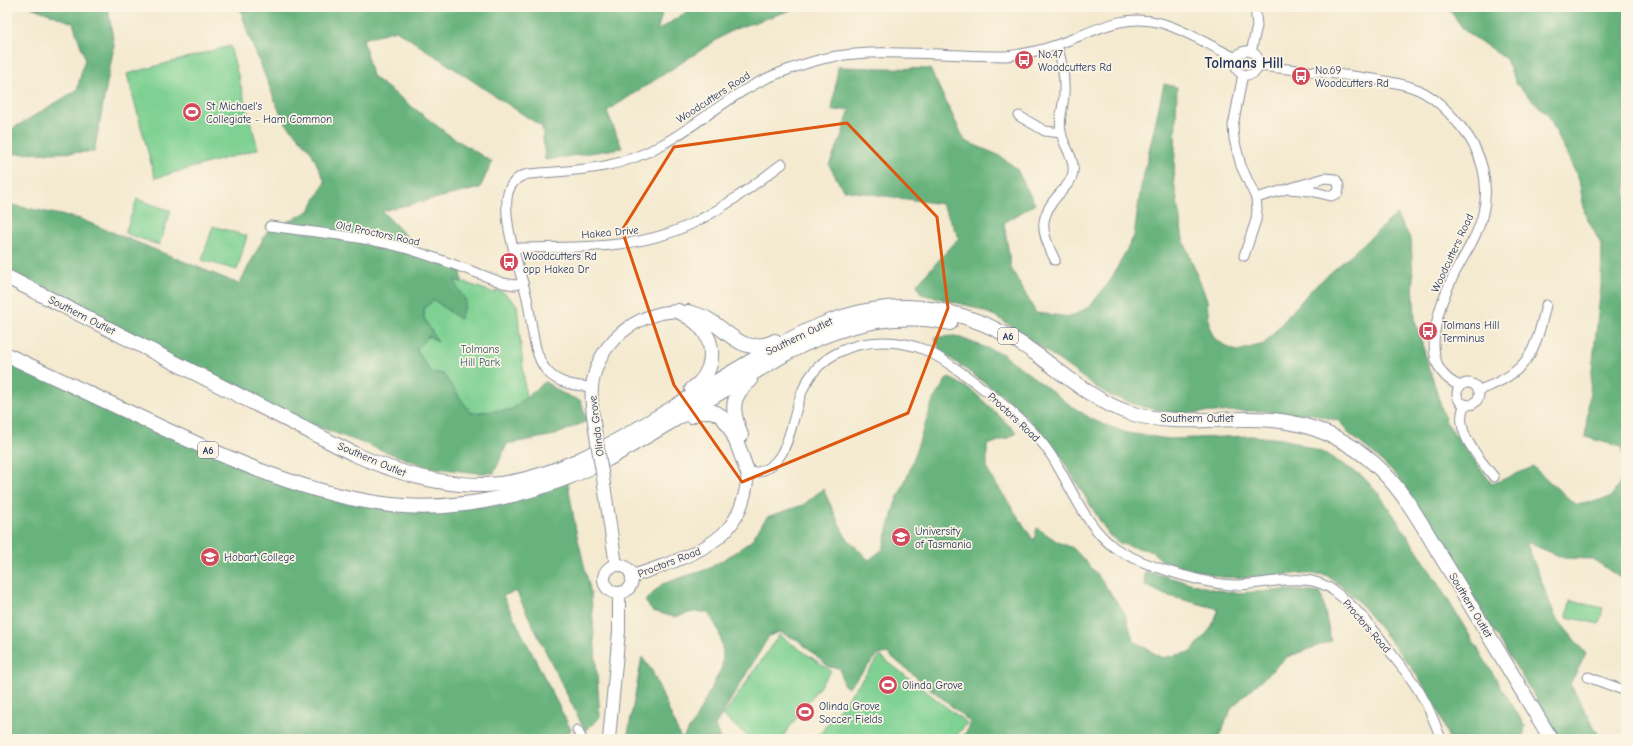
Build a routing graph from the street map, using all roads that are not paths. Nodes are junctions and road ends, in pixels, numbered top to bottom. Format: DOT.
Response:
graph roads {
  1 [pos="1255,7"];
  2 [pos="1057,45"];
  3 [pos="1251,52"];
  4 [pos="1236,58"];
  5 [pos="1258,66"];
  6 [pos="1243,74"];
  7 [pos="1019,116"];
  8 [pos="1061,133"];
  9 [pos="782,164"];
  10 [pos="1289,189"];
  11 [pos="1256,198"];
  12 [pos="270,226"];
  13 [pos="514,248"];
  14 [pos="1244,256"];
  15 [pos="1055,260"];
  16 [pos="7,277"];
  17 [pos="524,283"];
  18 [pos="1546,305"];
  19 [pos="678,312"];
  20 [pos="829,321"];
  21 [pos="841,330"];
  22 [pos="7,355"];
  23 [pos="1460,386"];
  24 [pos="592,387"];
  25 [pos="1479,390"];
  26 [pos="1465,404"];
  27 [pos="334,444"];
  28 [pos="748,473"];
  29 [pos="1494,477"];
  30 [pos="538,488"];
  31 [pos="616,565"];
  32 [pos="632,576"];
  33 [pos="619,593"];
  34 [pos="1588,677"];
  35 [pos="1626,690"];
  36 [pos="577,730"];
  37 [pos="582,739"];
  38 [pos="609,739"];
  39 [pos="1441,739"];
  40 [pos="1541,739"];
  41 [pos="1551,739"];
  1 -- 3 [label="street"];
  2 -- 4 [label="street, Woodcutters Road"];
  2 -- 8 [label="street"];
  2 -- 13 [label="street, Woodcutters Road"];
  3 -- 4 [label="street"];
  3 -- 5 [label="street"];
  4 -- 6 [label="street"];
  5 -- 6 [label="street"];
  5 -- 23 [label="street, Woodcutters Road"];
  6 -- 11 [label="street"];
  7 -- 8 [label="street"];
  8 -- 15 [label="street"];
  9 -- 13 [label="street, Hakea Drive"];
  10 -- 10 [label="street"];
  10 -- 11 [label="street"];
  11 -- 14 [label="street"];
  12 -- 17 [label="street, Old Proctors Road"];
  13 -- 17 [label="street, Woodcutters Road"];
  16 -- 27 [label="highway, Southern Outlet / A6"];
  17 -- 24 [label="street, Woodcutters Road"];
  18 -- 25 [label="street"];
  19 -- 20 [label="highway"];
  19 -- 24 [label="main road, Olinda Grove"];
  19 -- 27 [label="highway"];
  20 -- 27 [label="highway, Southern Outlet / A6"];
  20 -- 41 [label="highway, Southern Outlet / A6"];
  21 -- 28 [label="highway"];
  21 -- 30 [label="highway, Southern Outlet / A6"];
  21 -- 40 [label="highway, Southern Outlet / A6"];
  22 -- 30 [label="highway, Southern Outlet / A6"];
  23 -- 25 [label="street"];
  23 -- 26 [label="street"];
  24 -- 31 [label="main road, Olinda Grove, bridge"];
  25 -- 26 [label="street"];
  26 -- 29 [label="street"];
  28 -- 30 [label="highway"];
  28 -- 32 [label="main road, Proctors Road"];
  28 -- 39 [label="street, Proctors Road"];
  31 -- 32 [label="main road"];
  31 -- 33 [label="main road"];
  32 -- 33 [label="main road"];
  33 -- 38 [label="main road"];
  34 -- 35 [label="street"];
  36 -- 37 [label="street"];
}
